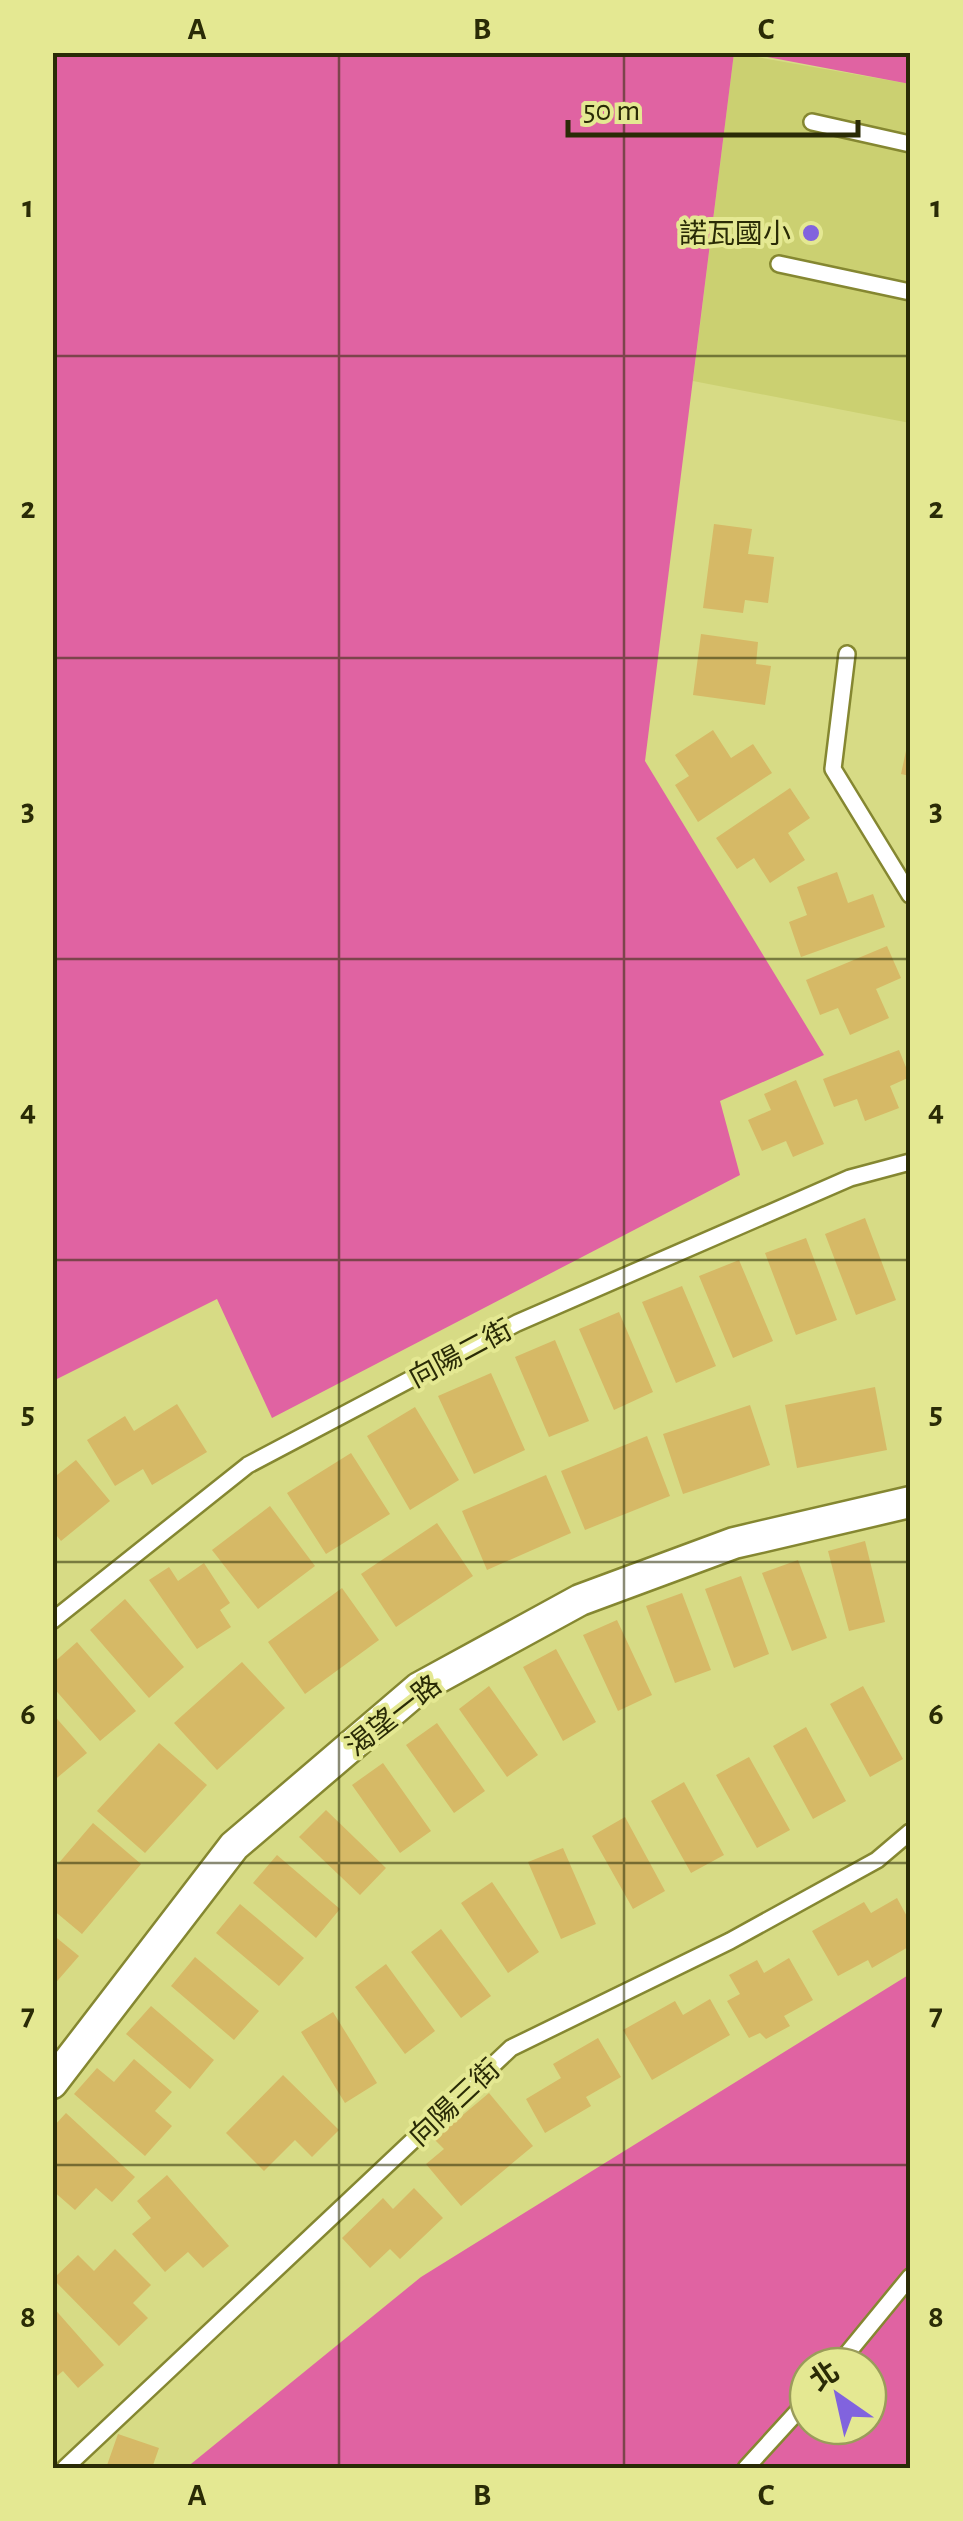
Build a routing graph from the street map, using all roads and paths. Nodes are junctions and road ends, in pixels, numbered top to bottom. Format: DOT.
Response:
graph roads {
  1 [pos="812,122"];
  2 [pos="910,144"];
  3 [pos="779,264"];
  4 [pos="910,292"];
  5 [pos="847,654"];
  6 [pos="910,895"];
  7 [pos="910,1162"];
  8 [pos="910,1502"];
  9 [pos="52,1621"];
  10 [pos="910,1832"];
  11 [pos="52,2084"];
  12 [pos="910,2277"];
  13 [pos="853,2346"];
  14 [pos="788,2422"];
  15 [pos="66,2468"];
  16 [pos="746,2468"];
  1 -- 2 [label="lane"];
  3 -- 4 [label="lane"];
  5 -- 6 [label="lane"];
  7 -- 9 [label="lane, 向陽二街"];
  8 -- 11 [label="street, 渴望一路"];
  10 -- 15 [label="lane, 向陽三街"];
  12 -- 13 [label="lane"];
  14 -- 16 [label="lane"];
}
